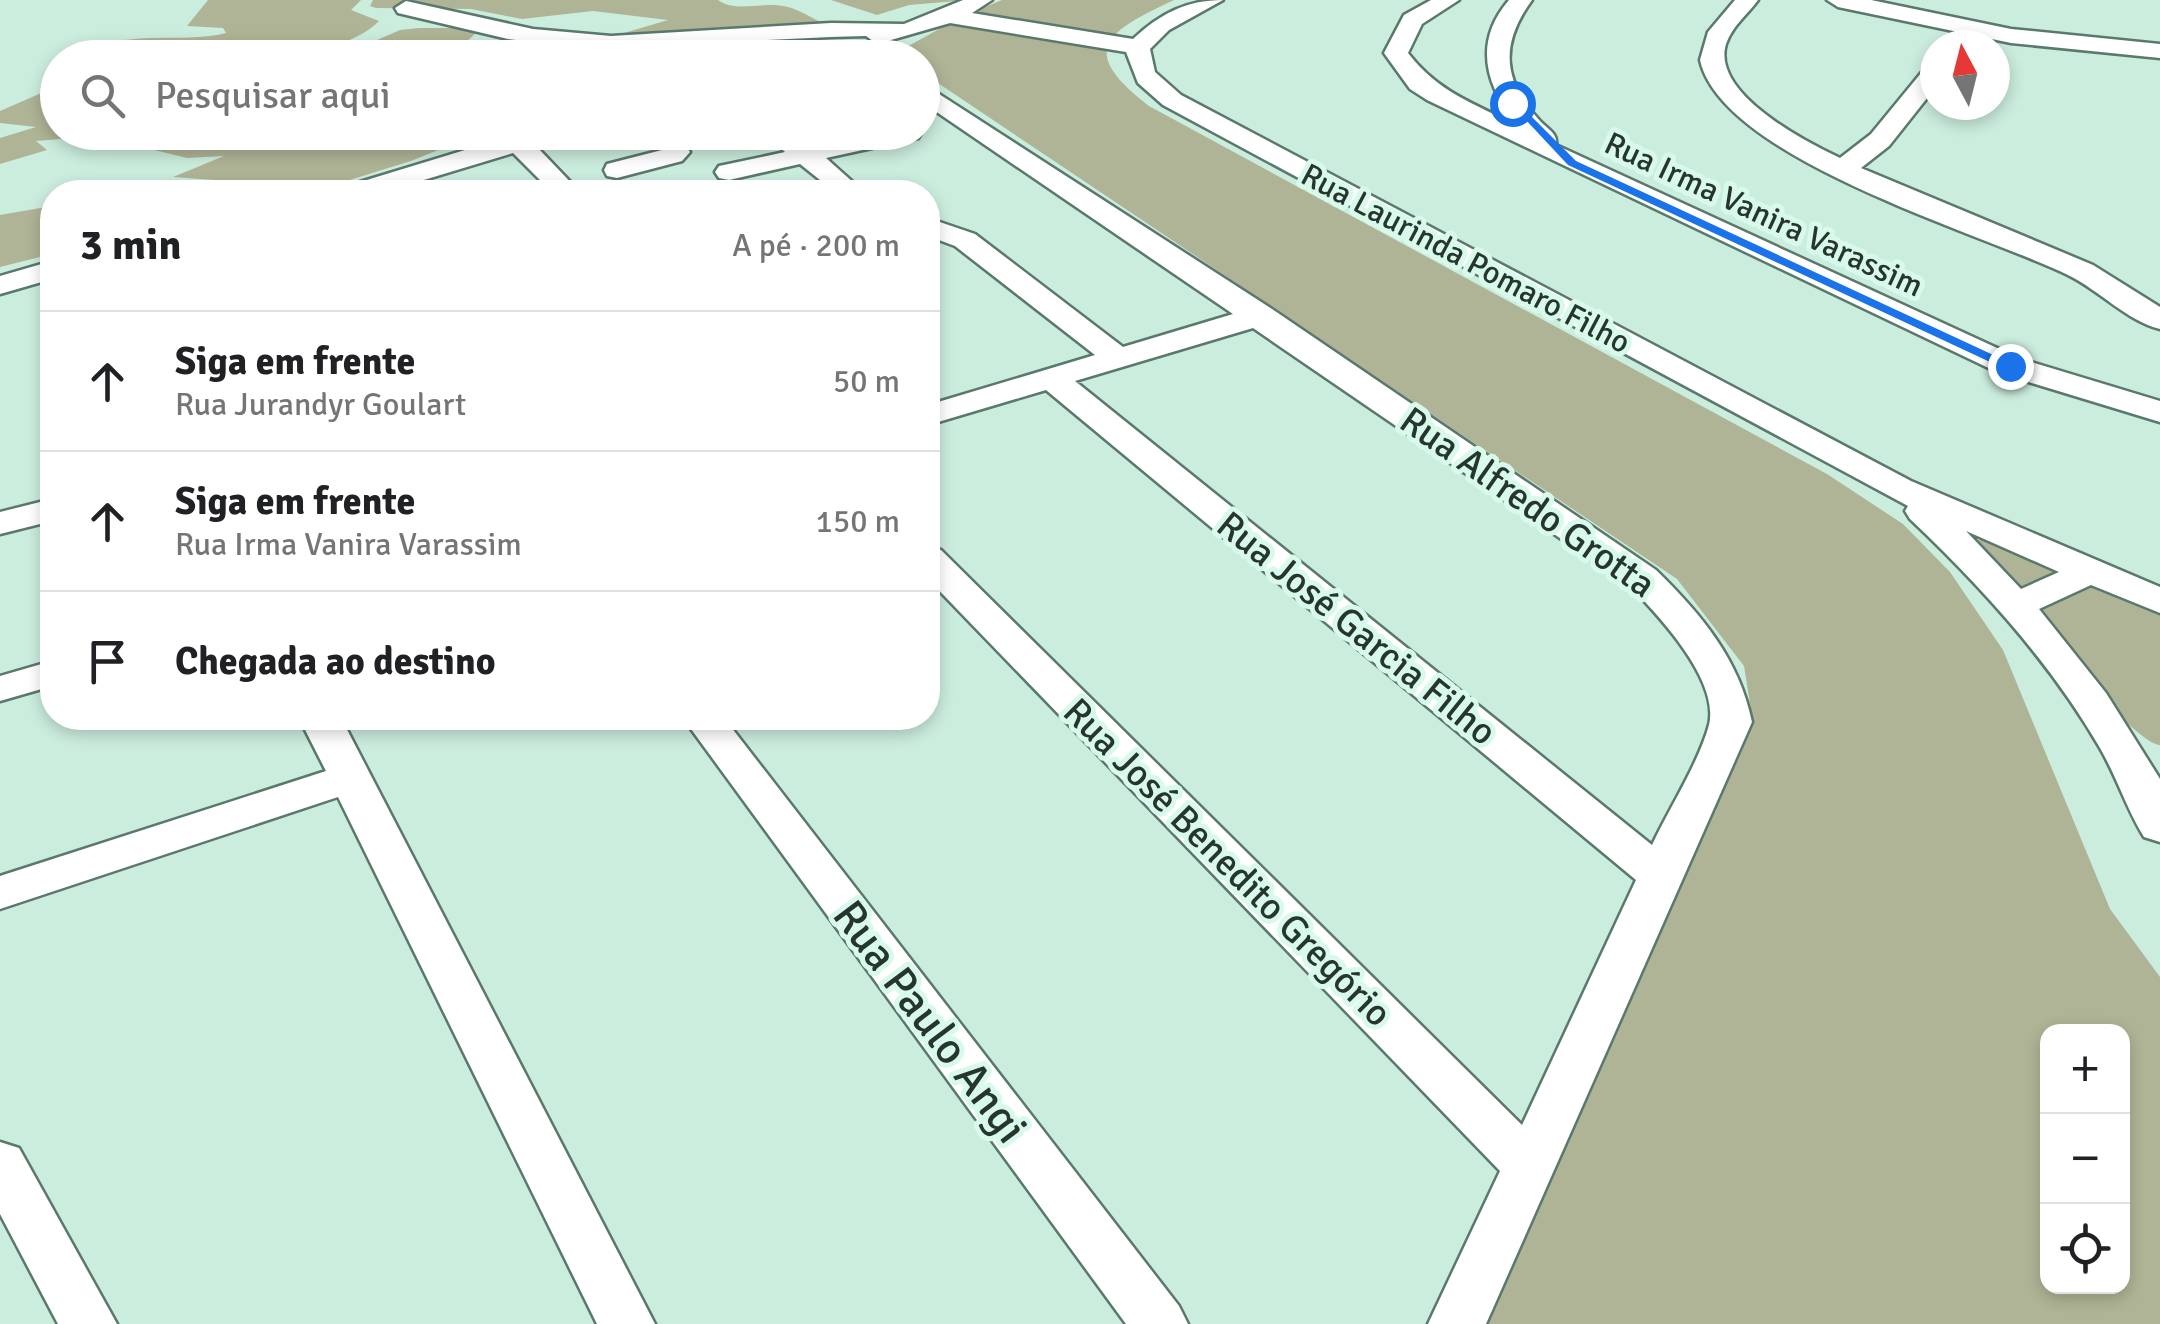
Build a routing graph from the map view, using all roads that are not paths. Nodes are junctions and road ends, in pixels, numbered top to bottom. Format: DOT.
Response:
graph roads {
  1 [pos="981,0"];
  2 [pos="1212,0"];
  3 [pos="1448,0"];
  4 [pos="1521,0"];
  5 [pos="1748,0"];
  6 [pos="1838,0"];
  7 [pos="1991,0"];
  8 [pos="406,8"];
  9 [pos="948,16"];
  10 [pos="913,29"];
  11 [pos="1940,30"];
  12 [pos="1969,30"];
  13 [pos="569,40"];
  14 [pos="656,40"];
  15 [pos="900,40"];
  16 [pos="2010,40"];
  17 [pos="1138,48"];
  18 [pos="2157,51"];
  19 [pos="1920,91"];
  20 [pos="940,102"];
  21 [pos="498,150"];
  22 [pos="524,150"];
  23 [pos="676,150"];
  24 [pos="797,150"];
  25 [pos="830,150"];
  26 [pos="804,156"];
  27 [pos="1572,163"];
  28 [pos="1843,168"];
  29 [pos="617,170"];
  30 [pos="826,173"];
  31 [pos="397,180"];
  32 [pos="554,180"];
  33 [pos="738,180"];
  34 [pos="754,180"];
  35 [pos="835,180"];
  36 [pos="940,231"];
  37 [pos="40,273"];
  38 [pos="0,285"];
  39 [pos="2153,307"];
  40 [pos="1261,316"];
  41 [pos="1118,358"];
  42 [pos="1051,378"];
  43 [pos="940,411"];
  44 [pos="2160,412"];
  45 [pos="1898,488"];
  46 [pos="40,513"];
  47 [pos="0,523"];
  48 [pos="940,570"];
  49 [pos="2087,573"];
  50 [pos="2160,601"];
  51 [pos="2015,606"];
  52 [pos="40,677"];
  53 [pos="0,689"];
  54 [pos="326,730"];
  55 [pos="712,730"];
  56 [pos="351,778"];
  57 [pos="2158,813"];
  58 [pos="1663,878"];
  59 [pos="0,894"];
  60 [pos="0,1164"];
  61 [pos="1529,1166"];
  62 [pos="88,1324"];
  63 [pos="626,1324"];
  64 [pos="1159,1324"];
  65 [pos="1457,1324"];
  1 -- 9 [label="street"];
  2 -- 17 [label="street"];
  3 -- 27 [label="street, Rua Irma Vanira Varassim"];
  4 -- 27 [label="street"];
  5 -- 28 [label="street"];
  6 -- 11 [label="street"];
  7 -- 12 [label="street"];
  8 -- 13 [label="street"];
  9 -- 10 [label="street"];
  9 -- 17 [label="street"];
  10 -- 14 [label="street"];
  10 -- 15 [label="street"];
  16 -- 18 [label="street"];
  17 -- 45 [label="street, Rua Laurinda Pomaro Filho"];
  19 -- 28 [label="street"];
  20 -- 40 [label="street, Rua Alfredo Grotta"];
  21 -- 31 [label="street"];
  22 -- 32 [label="street"];
  23 -- 29 [label="street"];
  24 -- 26 [label="street"];
  25 -- 26 [label="street"];
  26 -- 30 [label="street"];
  26 -- 33 [label="street"];
  27 -- 44 [label="street, Rua Irma Vanira Varassim"];
  28 -- 39 [label="street"];
  30 -- 34 [label="street"];
  30 -- 35 [label="street"];
  36 -- 41 [label="street"];
  37 -- 38 [label="street"];
  40 -- 41 [label="street"];
  40 -- 58 [label="street, Rua Alfredo Grotta"];
  41 -- 42 [label="street"];
  42 -- 43 [label="street"];
  42 -- 58 [label="street, Rua José Garcia Filho"];
  45 -- 49 [label="street, Rua Laurinda Pomaro Filho"];
  45 -- 51 [label="street, Rua Laurinda Pomaro Filho"];
  46 -- 47 [label="street"];
  48 -- 61 [label="street, Rua José Benedito Gregório"];
  49 -- 50 [label="street, Rua Laurinda Pomaro Filho"];
  49 -- 51 [label="street"];
  51 -- 57 [label="street, Rua Laurinda Pomaro Filho"];
  52 -- 53 [label="street"];
  54 -- 56 [label="street"];
  55 -- 64 [label="street, Rua Paulo Angi"];
  56 -- 59 [label="street"];
  56 -- 63 [label="street"];
  58 -- 61 [label="street, Rua Alfredo Grotta"];
  60 -- 62 [label="street"];
  61 -- 65 [label="street, Rua Alfredo Grotta"];
}
